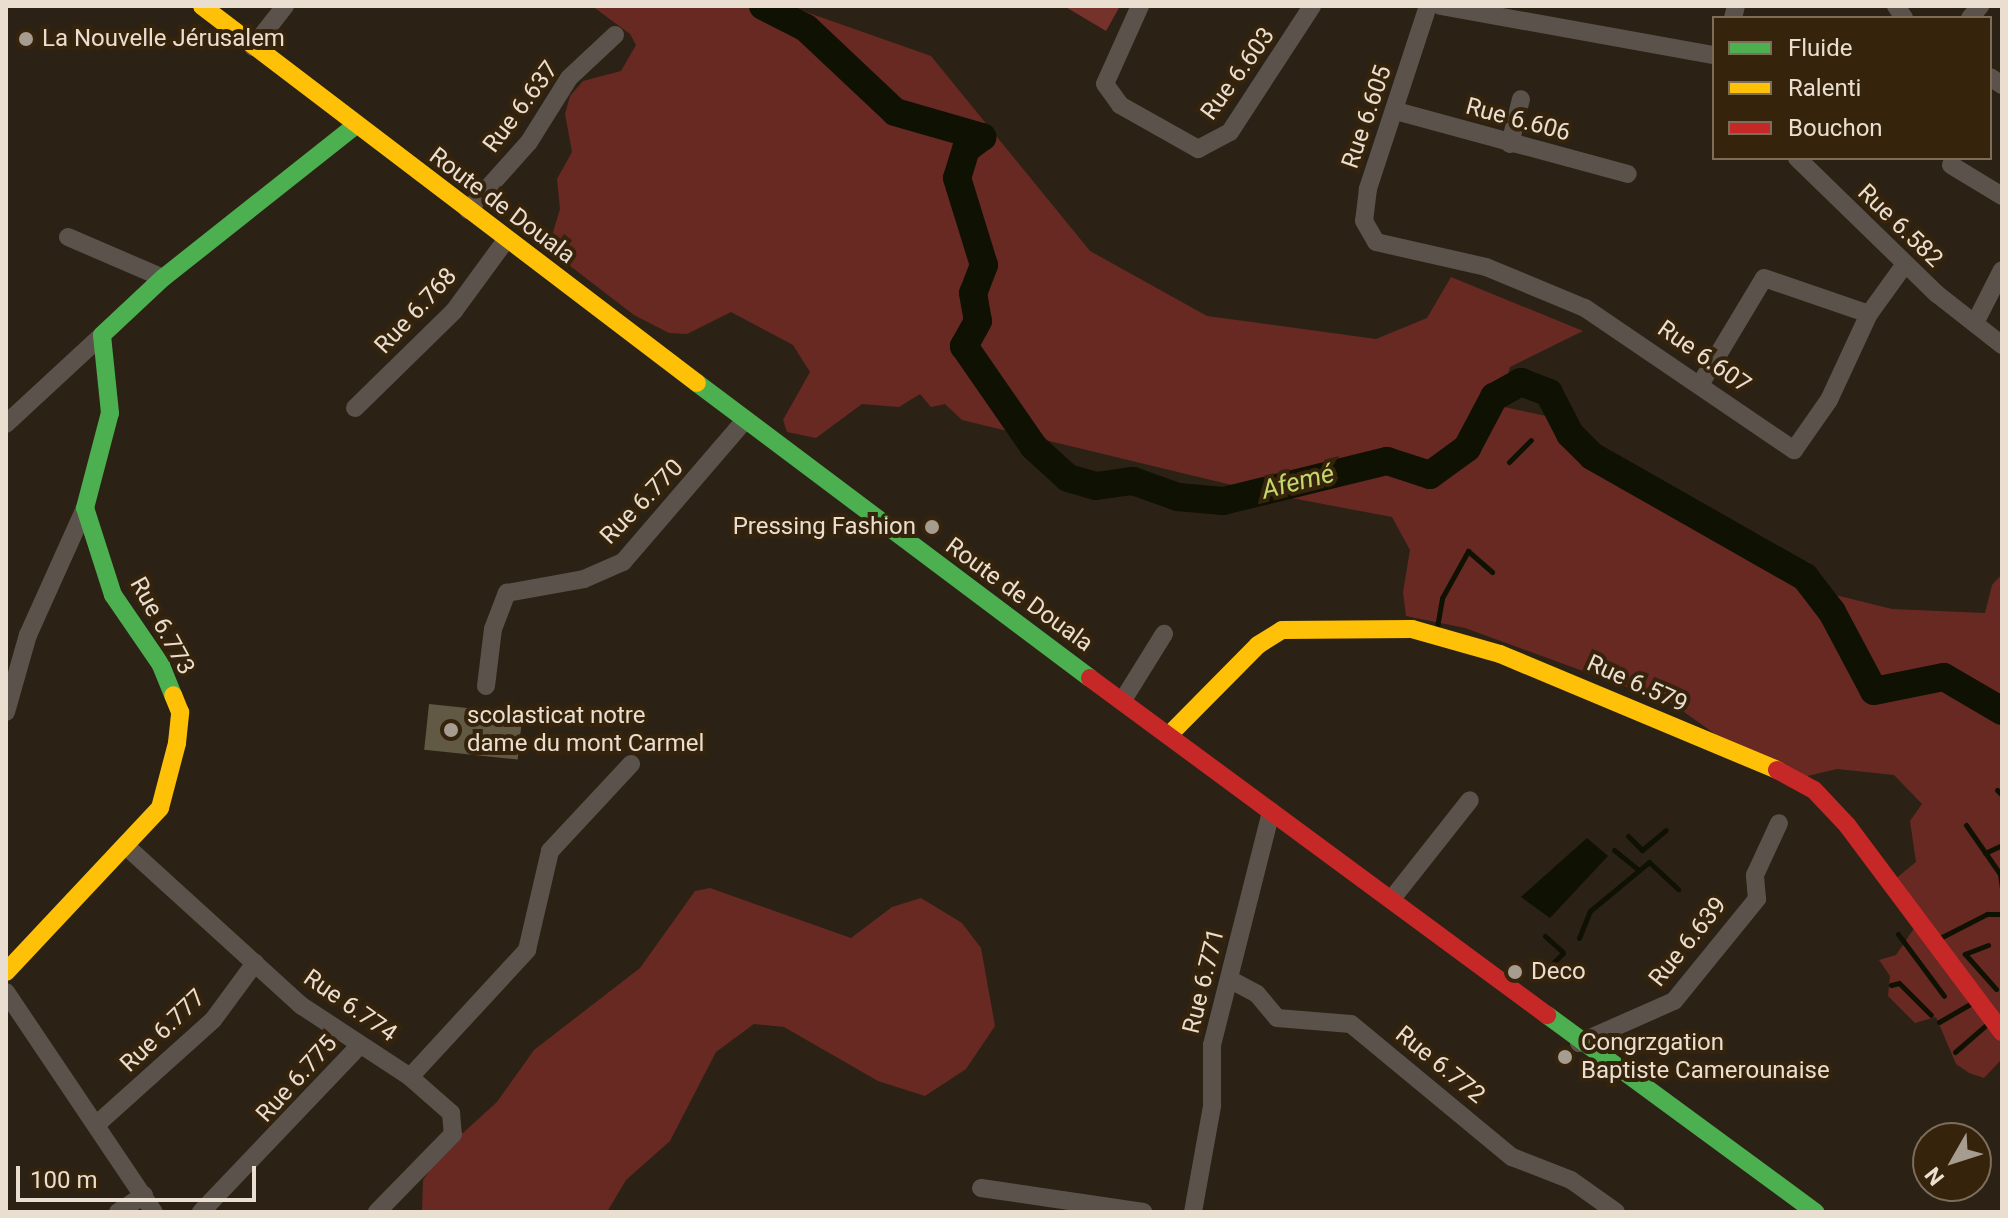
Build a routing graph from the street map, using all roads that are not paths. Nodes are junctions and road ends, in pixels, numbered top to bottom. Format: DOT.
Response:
graph roads {
  1 [pos="202,6"];
  2 [pos="285,6"];
  3 [pos="1140,6"];
  4 [pos="1312,6"];
  5 [pos="1428,6"];
  6 [pos="1441,6"];
  7 [pos="615,35"];
  8 [pos="253,47"];
  9 [pos="1712,55"];
  10 [pos="1521,99"];
  11 [pos="1396,111"];
  12 [pos="356,125"];
  13 [pos="1510,144"];
  14 [pos="1799,160"];
  15 [pos="1951,165"];
  16 [pos="1628,174"];
  17 [pos="2002,196"];
  18 [pos="468,210"];
  19 [pos="68,237"];
  20 [pos="506,240"];
  21 [pos="1376,242"];
  22 [pos="1905,264"];
  23 [pos="2002,270"];
  24 [pos="163,278"];
  25 [pos="1869,314"];
  26 [pos="1975,323"];
  27 [pos="102,335"];
  28 [pos="2002,345"];
  29 [pos="1701,383"];
  30 [pos="355,408"];
  31 [pos="745,420"];
  32 [pos="6,424"];
  33 [pos="85,508"];
  34 [pos="1164,634"];
  35 [pos="486,686"];
  36 [pos="1123,700"];
  37 [pos="6,712"];
  38 [pos="1170,734"];
  39 [pos="631,764"];
  40 [pos="1470,800"];
  41 [pos="1271,811"];
  42 [pos="1779,823"];
  43 [pos="127,847"];
  44 [pos="1391,900"];
  45 [pos="255,963"];
  46 [pos="6,972"];
  47 [pos="1229,979"];
  48 [pos="6,992"];
  49 [pos="2002,1032"];
  50 [pos="1579,1043"];
  51 [pos="360,1045"];
  52 [pos="410,1077"];
  53 [pos="96,1125"];
  54 [pos="981,1188"];
  55 [pos="144,1195"];
  56 [pos="118,1212"];
  57 [pos="154,1212"];
  58 [pos="201,1212"];
  59 [pos="377,1212"];
  60 [pos="1143,1212"];
  61 [pos="1193,1212"];
  62 [pos="1616,1212"];
  63 [pos="1815,1212"];
  1 -- 8 [label="main road, Route de Douala"];
  2 -- 8 [label="street"];
  3 -- 4 [label="street, Rue 6.603"];
  5 -- 11 [label="street, Rue 6.605"];
  6 -- 9 [label="street"];
  7 -- 18 [label="street, Rue 6.637"];
  8 -- 12 [label="main road, Route de Douala"];
  10 -- 13 [label="street"];
  11 -- 13 [label="street, Rue 6.606"];
  11 -- 21 [label="street, Rue 6.605"];
  12 -- 18 [label="main road, Route de Douala"];
  12 -- 24 [label="main road"];
  13 -- 16 [label="street, Rue 6.606"];
  14 -- 22 [label="street, Rue 6.582"];
  15 -- 17 [label="street"];
  18 -- 20 [label="main road, Route de Douala"];
  19 -- 24 [label="street"];
  20 -- 30 [label="street, Rue 6.768"];
  20 -- 31 [label="main road, Route de Douala"];
  21 -- 29 [label="street, Rue 6.607"];
  22 -- 25 [label="street, Rue 6.607"];
  22 -- 26 [label="street, Rue 6.582"];
  23 -- 26 [label="street"];
  24 -- 27 [label="main road"];
  25 -- 29 [label="street"];
  25 -- 29 [label="street, Rue 6.607"];
  26 -- 28 [label="street, Rue 6.582"];
  27 -- 32 [label="street"];
  27 -- 33 [label="main road"];
  31 -- 35 [label="street, Rue 6.770"];
  31 -- 36 [label="main road, Route de Douala"];
  33 -- 37 [label="street"];
  33 -- 43 [label="main road, Rue 6.773"];
  34 -- 36 [label="street"];
  36 -- 38 [label="main road, Route de Douala"];
  38 -- 41 [label="main road, Route de Douala"];
  38 -- 49 [label="main road, Rue 6.579"];
  39 -- 52 [label="street"];
  40 -- 44 [label="street"];
  41 -- 44 [label="main road, Route de Douala"];
  41 -- 47 [label="street, Rue 6.771"];
  42 -- 50 [label="street, Rue 6.639"];
  43 -- 45 [label="street, Rue 6.774"];
  43 -- 46 [label="main road, Rue 6.773"];
  44 -- 50 [label="main road, Route de Douala"];
  45 -- 51 [label="street, Rue 6.774"];
  45 -- 53 [label="street, Rue 6.777"];
  47 -- 61 [label="street, Rue 6.771"];
  47 -- 62 [label="street, Rue 6.772"];
  48 -- 53 [label="street"];
  50 -- 63 [label="main road, Route de Douala"];
  51 -- 52 [label="street, Rue 6.774"];
  51 -- 58 [label="street, Rue 6.775"];
  52 -- 59 [label="street, Rue 6.774"];
  53 -- 55 [label="street"];
  54 -- 60 [label="street"];
  55 -- 56 [label="street"];
  55 -- 57 [label="street"];
}
